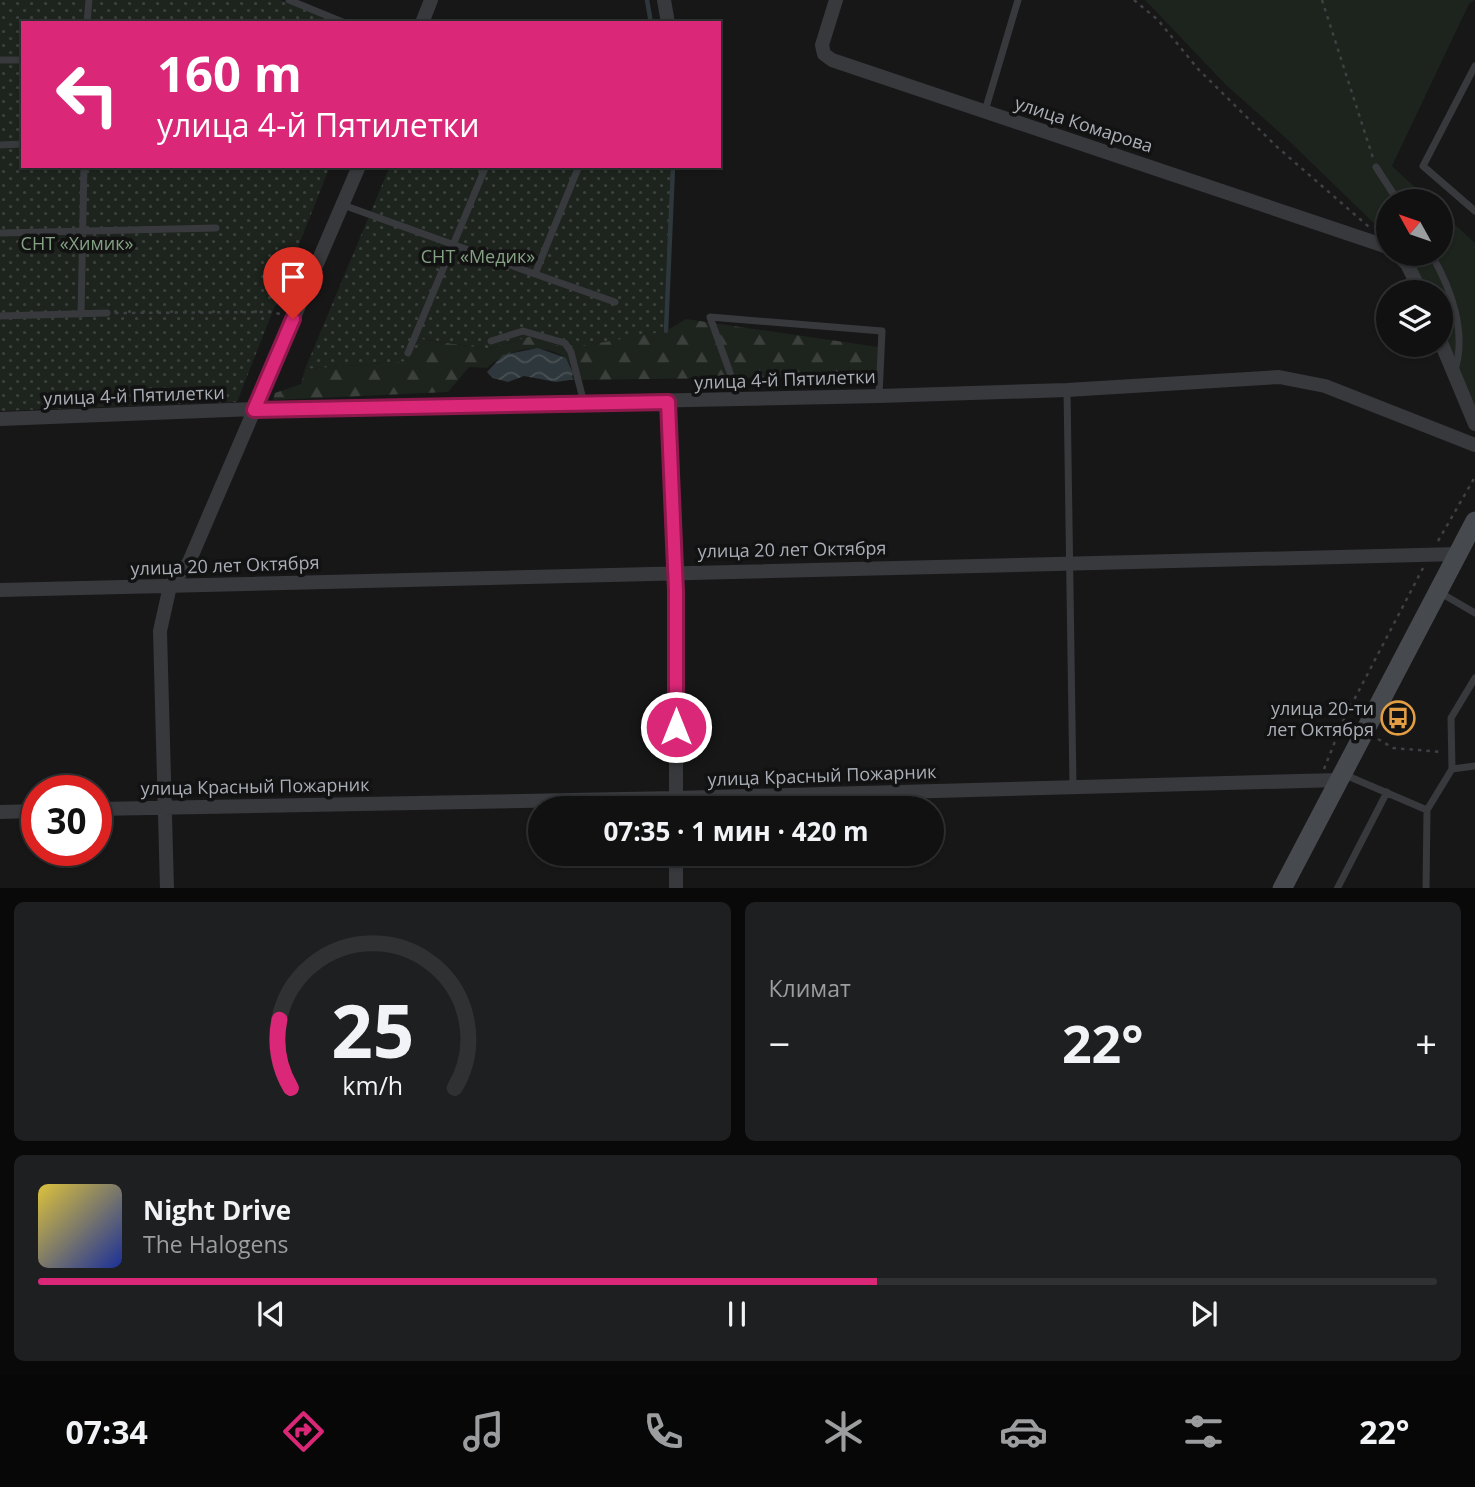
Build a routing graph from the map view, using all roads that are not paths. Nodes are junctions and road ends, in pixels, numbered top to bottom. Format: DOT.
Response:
graph roads {
  1 [pos="89,0"];
  2 [pos="289,0"];
  3 [pos="431,0"];
  4 [pos="664,0"];
  5 [pos="836,0"];
  6 [pos="1018,0"];
  7 [pos="87,21"];
  8 [pos="340,21"];
  9 [pos="423,21"];
  10 [pos="668,21"];
  11 [pos="0,60"];
  12 [pos="21,60"];
  13 [pos="1475,66"];
  14 [pos="985,111"];
  15 [pos="21,144"];
  16 [pos="0,145"];
  17 [pos="1376,167"];
  18 [pos="84,168"];
  19 [pos="358,168"];
  20 [pos="485,168"];
  21 [pos="578,168"];
  22 [pos="1390,189"];
  23 [pos="343,205"];
  24 [pos="1475,211"];
  25 [pos="216,228"];
  26 [pos="83,230"];
  27 [pos="0,233"];
  28 [pos="1376,243"];
  29 [pos="453,245"];
  30 [pos="1438,266"];
  31 [pos="534,274"];
  32 [pos="615,302"];
  33 [pos="107,313"];
  34 [pos="81,314"];
  35 [pos="0,316"];
  36 [pos="491,341"];
  37 [pos="408,353"];
  38 [pos="1447,357"];
  39 [pos="1454,373"];
  40 [pos="1067,390"];
  41 [pos="879,396"];
  42 [pos="739,398"];
  43 [pos="668,402"];
  44 [pos="584,404"];
  45 [pos="254,410"];
  46 [pos="0,419"];
  47 [pos="1475,424"];
  48 [pos="1475,444"];
  49 [pos="1475,522"];
  50 [pos="1459,554"];
  51 [pos="1072,561"];
  52 [pos="676,572"];
  53 [pos="170,586"];
  54 [pos="0,590"];
  55 [pos="1438,591"];
  56 [pos="1475,613"];
  57 [pos="1475,678"];
  58 [pos="1475,766"];
  59 [pos="1452,769"];
  60 [pos="1333,777"];
  61 [pos="1073,787"];
  62 [pos="1387,792"];
  63 [pos="676,796"];
  64 [pos="850,796"];
  65 [pos="528,804"];
  66 [pos="165,807"];
  67 [pos="112,809"];
  68 [pos="1427,810"];
  69 [pos="21,811"];
  70 [pos="0,812"];
  71 [pos="676,866"];
  72 [pos="1288,886"];
  73 [pos="167,888"];
  74 [pos="676,888"];
  75 [pos="1337,888"];
  76 [pos="1426,888"];
  1 -- 7 [label="lane"];
  2 -- 8 [label="lane"];
  3 -- 9 [label="street"];
  4 -- 10 [label="street"];
  5 -- 14 [label="street, улица Комарова"];
  6 -- 14 [label="lane"];
  11 -- 12 [label="lane"];
  13 -- 24 [label="lane"];
  14 -- 28 [label="street, улица Комарова"];
  15 -- 16 [label="lane"];
  17 -- 22 [label="lane"];
  18 -- 26 [label="lane"];
  19 -- 23 [label="street"];
  20 -- 29 [label="lane"];
  21 -- 31 [label="lane"];
  23 -- 29 [label="lane"];
  23 -- 45 [label="street"];
  25 -- 26 [label="lane"];
  26 -- 27 [label="lane"];
  26 -- 34 [label="lane"];
  29 -- 31 [label="lane"];
  29 -- 37 [label="lane"];
  30 -- 39 [label="lane"];
  31 -- 32 [label="lane"];
  33 -- 34 [label="lane"];
  34 -- 35 [label="lane"];
  36 -- 44 [label="lane"];
  38 -- 39 [label="street"];
  39 -- 47 [label="street"];
  40 -- 41 [label="street, улица 4-й Пятилетки"];
  40 -- 48 [label="street, улица 4-й Пятилетки"];
  40 -- 51 [label="lane"];
  41 -- 42 [label="street, улица 4-й Пятилетки"];
  41 -- 42 [label="lane"];
  42 -- 43 [label="street, улица 4-й Пятилетки"];
  43 -- 44 [label="street, улица 4-й Пятилетки"];
  43 -- 52 [label="street"];
  44 -- 45 [label="street, улица 4-й Пятилетки"];
  45 -- 46 [label="street, улица 4-й Пятилетки"];
  45 -- 53 [label="street"];
  49 -- 50 [label="main road"];
  50 -- 51 [label="street, улица 20 лет Октября"];
  50 -- 55 [label="main road"];
  51 -- 52 [label="street, улица 20 лет Октября"];
  51 -- 61 [label="lane"];
  52 -- 53 [label="street, улица 20 лет Октября"];
  52 -- 63 [label="street"];
  53 -- 54 [label="street, улица 20 лет Октября"];
  53 -- 66 [label="street"];
  55 -- 56 [label="lane"];
  55 -- 60 [label="main road"];
  57 -- 59 [label="lane"];
  58 -- 59 [label="lane"];
  59 -- 68 [label="lane"];
  60 -- 61 [label="street, улица Красный Пожарник"];
  60 -- 62 [label="lane"];
  60 -- 72 [label="main road"];
  61 -- 64 [label="street, улица Красный Пожарник"];
  62 -- 68 [label="lane"];
  62 -- 75 [label="lane"];
  65 -- 66 [label="street, улица Красный Пожарник"];
  66 -- 67 [label="street, улица Красный Пожарник"];
  66 -- 73 [label="street"];
  68 -- 76 [label="lane"];
  69 -- 70 [label="street"];
  71 -- 74 [label="street"];
}
